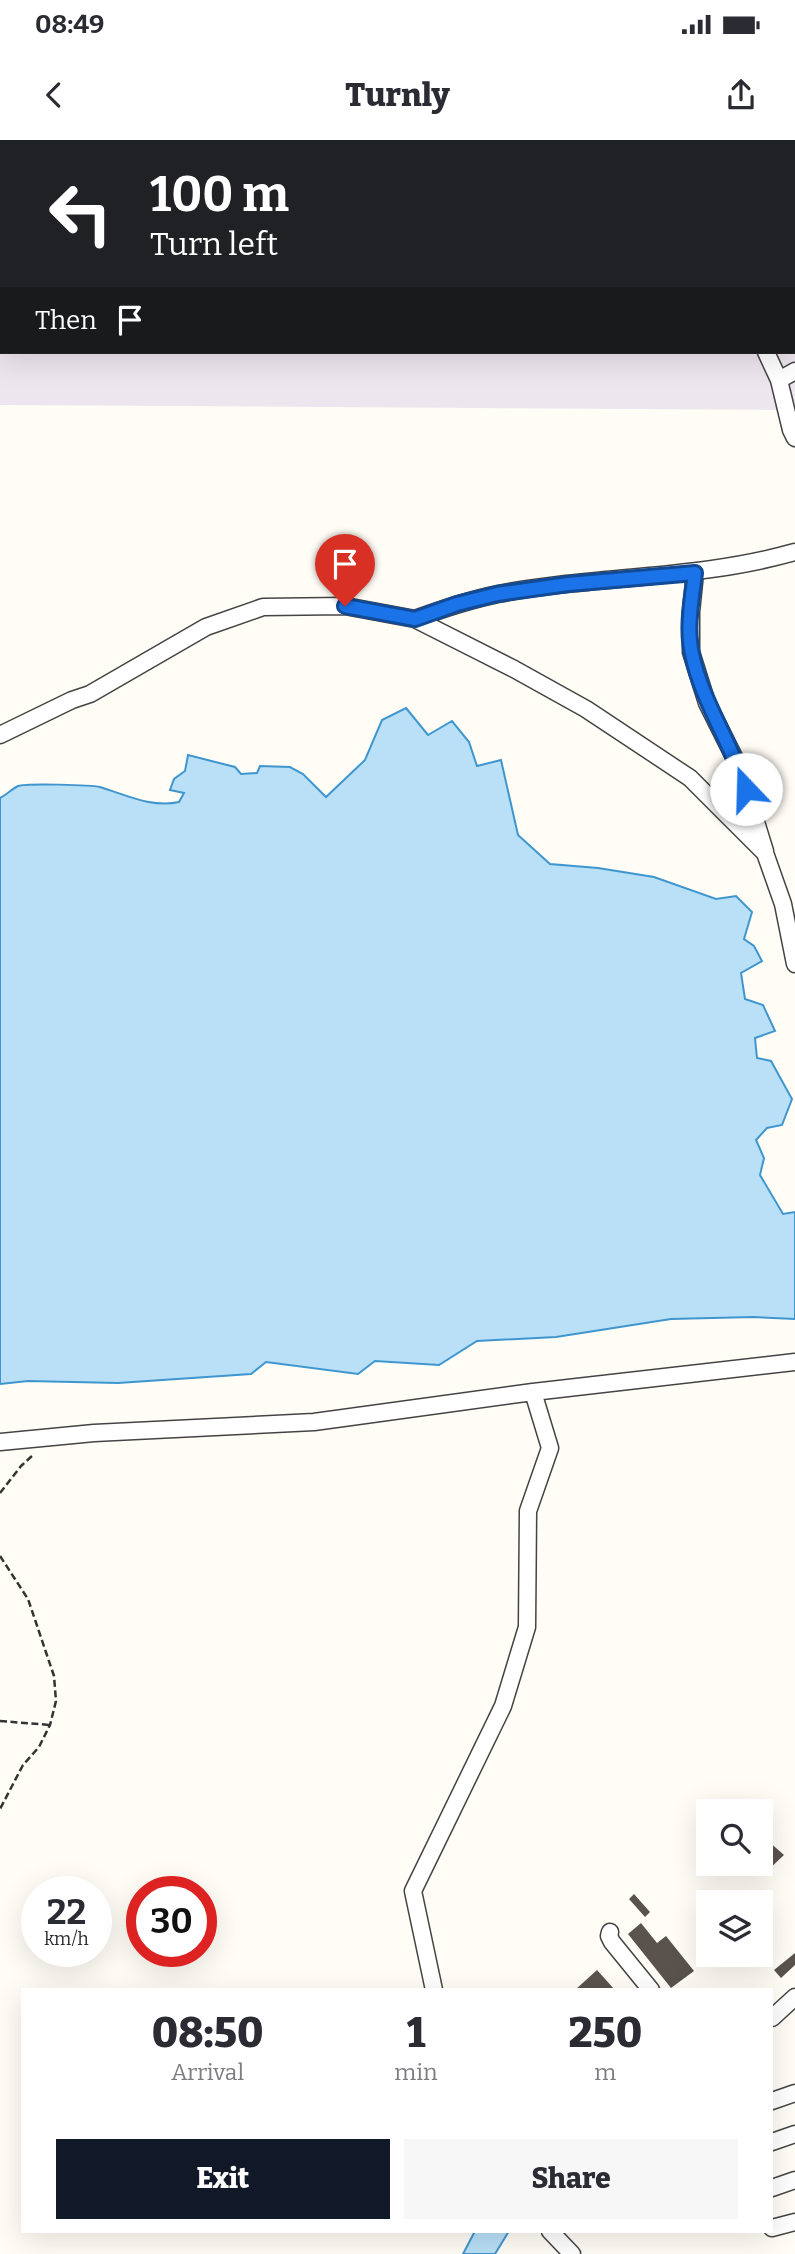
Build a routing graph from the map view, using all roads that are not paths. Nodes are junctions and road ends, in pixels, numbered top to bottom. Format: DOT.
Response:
graph roads {
  1 [pos="767,354"];
  2 [pos="795,371"];
  3 [pos="779,380"];
  4 [pos="795,438"];
  5 [pos="795,552"];
  6 [pos="695,573"];
  7 [pos="415,619"];
  8 [pos="0,735"];
  9 [pos="765,853"];
  10 [pos="795,965"];
  11 [pos="795,1362"];
  12 [pos="533,1392"];
  13 [pos="0,1442"];
  14 [pos="610,1931"];
  15 [pos="434,1988"];
  16 [pos="649,1988"];
  17 [pos="795,1997"];
  18 [pos="773,2017"];
  19 [pos="795,2093"];
  20 [pos="773,2101"];
  21 [pos="795,2134"];
  22 [pos="773,2141"];
  23 [pos="795,2180"];
  24 [pos="773,2188"];
  25 [pos="795,2222"];
  26 [pos="773,2228"];
  27 [pos="552,2233"];
  28 [pos="572,2254"];
  1 -- 3 [label="street"];
  2 -- 3 [label="street"];
  3 -- 4 [label="street"];
  5 -- 6 [label="street"];
  6 -- 7 [label="street"];
  6 -- 9 [label="street"];
  7 -- 8 [label="street"];
  7 -- 9 [label="street"];
  9 -- 10 [label="street"];
  11 -- 12 [label="street"];
  12 -- 13 [label="street"];
  12 -- 15 [label="street"];
  14 -- 16 [label="street"];
  17 -- 18 [label="street"];
  19 -- 20 [label="street"];
  21 -- 22 [label="street"];
  23 -- 24 [label="street"];
  25 -- 26 [label="street"];
  27 -- 28 [label="street"];
}
